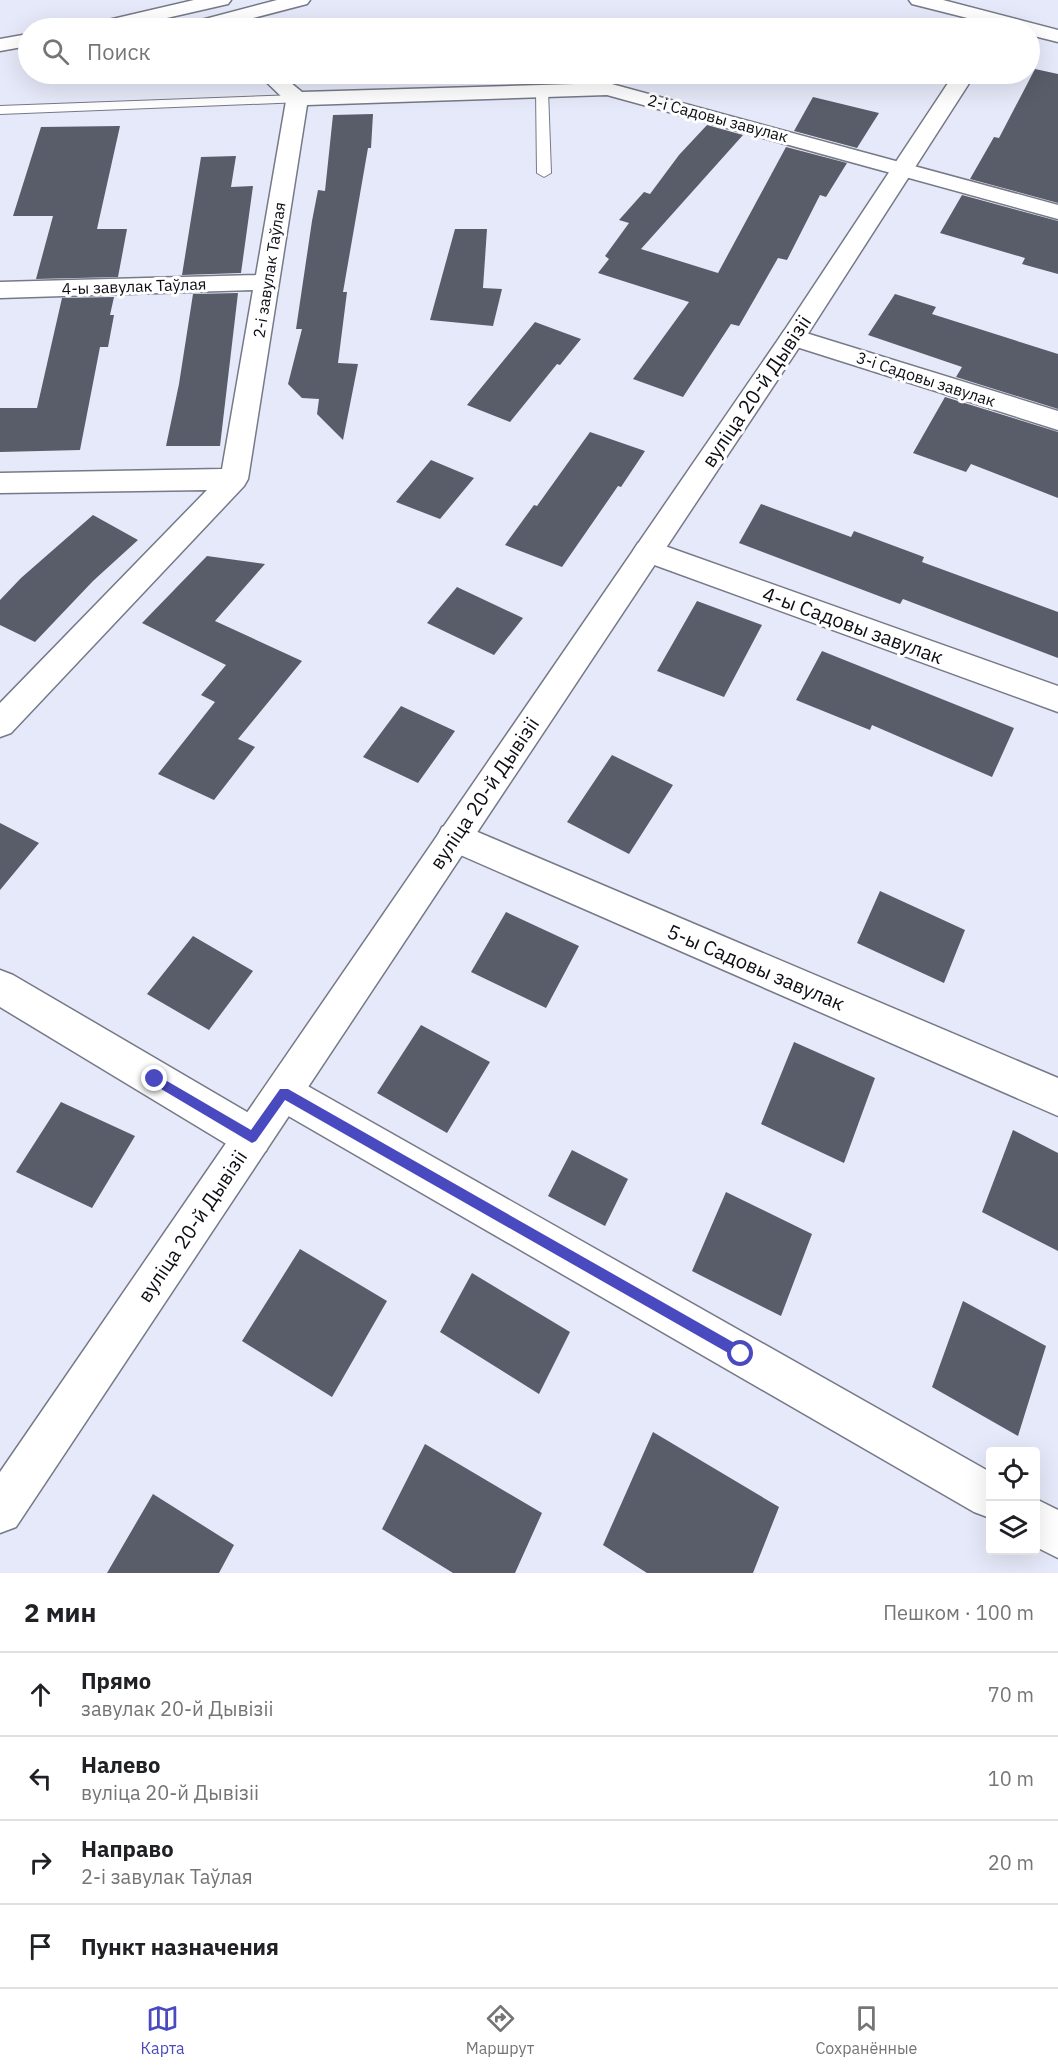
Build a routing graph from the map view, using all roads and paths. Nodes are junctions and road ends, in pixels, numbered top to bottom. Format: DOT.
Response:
graph roads {
  1 [pos="221,0"];
  2 [pos="300,0"];
  3 [pos="919,0"];
  4 [pos="142,18"];
  5 [pos="249,18"];
  6 [pos="974,18"];
  7 [pos="1040,32"];
  8 [pos="1058,36"];
  9 [pos="18,42"];
  10 [pos="0,45"];
  11 [pos="280,84"];
  12 [pos="958,84"];
  13 [pos="542,90"];
  14 [pos="297,99"];
  15 [pos="0,110"];
  16 [pos="903,168"];
  17 [pos="544,173"];
  18 [pos="1058,212"];
  19 [pos="268,282"];
  20 [pos="0,290"];
  21 [pos="793,338"];
  22 [pos="1058,421"];
  23 [pos="234,479"];
  24 [pos="0,483"];
  25 [pos="648,551"];
  26 [pos="1058,699"];
  27 [pos="0,724"];
  28 [pos="454,837"];
  29 [pos="0,987"];
  30 [pos="284,1093"];
  31 [pos="1058,1096"];
  32 [pos="252,1137"];
  33 [pos="986,1494"];
  34 [pos="0,1510"];
  35 [pos="1040,1525"];
  36 [pos="1058,1534"];
  1 -- 4 [label="street"];
  2 -- 5 [label="street"];
  3 -- 6 [label="street"];
  7 -- 8 [label="street"];
  9 -- 10 [label="street"];
  11 -- 14 [label="street"];
  12 -- 16 [label="street, вуліца 20-й Дывізіі"];
  13 -- 14 [label="street, 2-і Садовы завулак"];
  13 -- 16 [label="street, 2-і Садовы завулак"];
  13 -- 17 [label="lane"];
  14 -- 15 [label="lane"];
  14 -- 19 [label="street, 2-і завулак Таўлая"];
  16 -- 18 [label="street, 2-і Садовы завулак"];
  16 -- 21 [label="street, вуліца 20-й Дывізіі"];
  19 -- 20 [label="street, 4-ы завулак Таўлая"];
  19 -- 23 [label="street, 2-і завулак Таўлая"];
  21 -- 22 [label="street, 3-і Садовы завулак"];
  21 -- 25 [label="street, вуліца 20-й Дывізіі"];
  23 -- 24 [label="street"];
  23 -- 27 [label="street"];
  25 -- 26 [label="street, 4-ы Садовы завулак"];
  25 -- 28 [label="street, вуліца 20-й Дывізіі"];
  28 -- 30 [label="street, вуліца 20-й Дывізіі"];
  28 -- 31 [label="street, 5-ы Садовы завулак"];
  29 -- 32 [label="street"];
  30 -- 32 [label="street, вуліца 20-й Дывізіі"];
  30 -- 33 [label="street"];
  32 -- 34 [label="street, вуліца 20-й Дывізіі"];
  35 -- 36 [label="street"];
}
